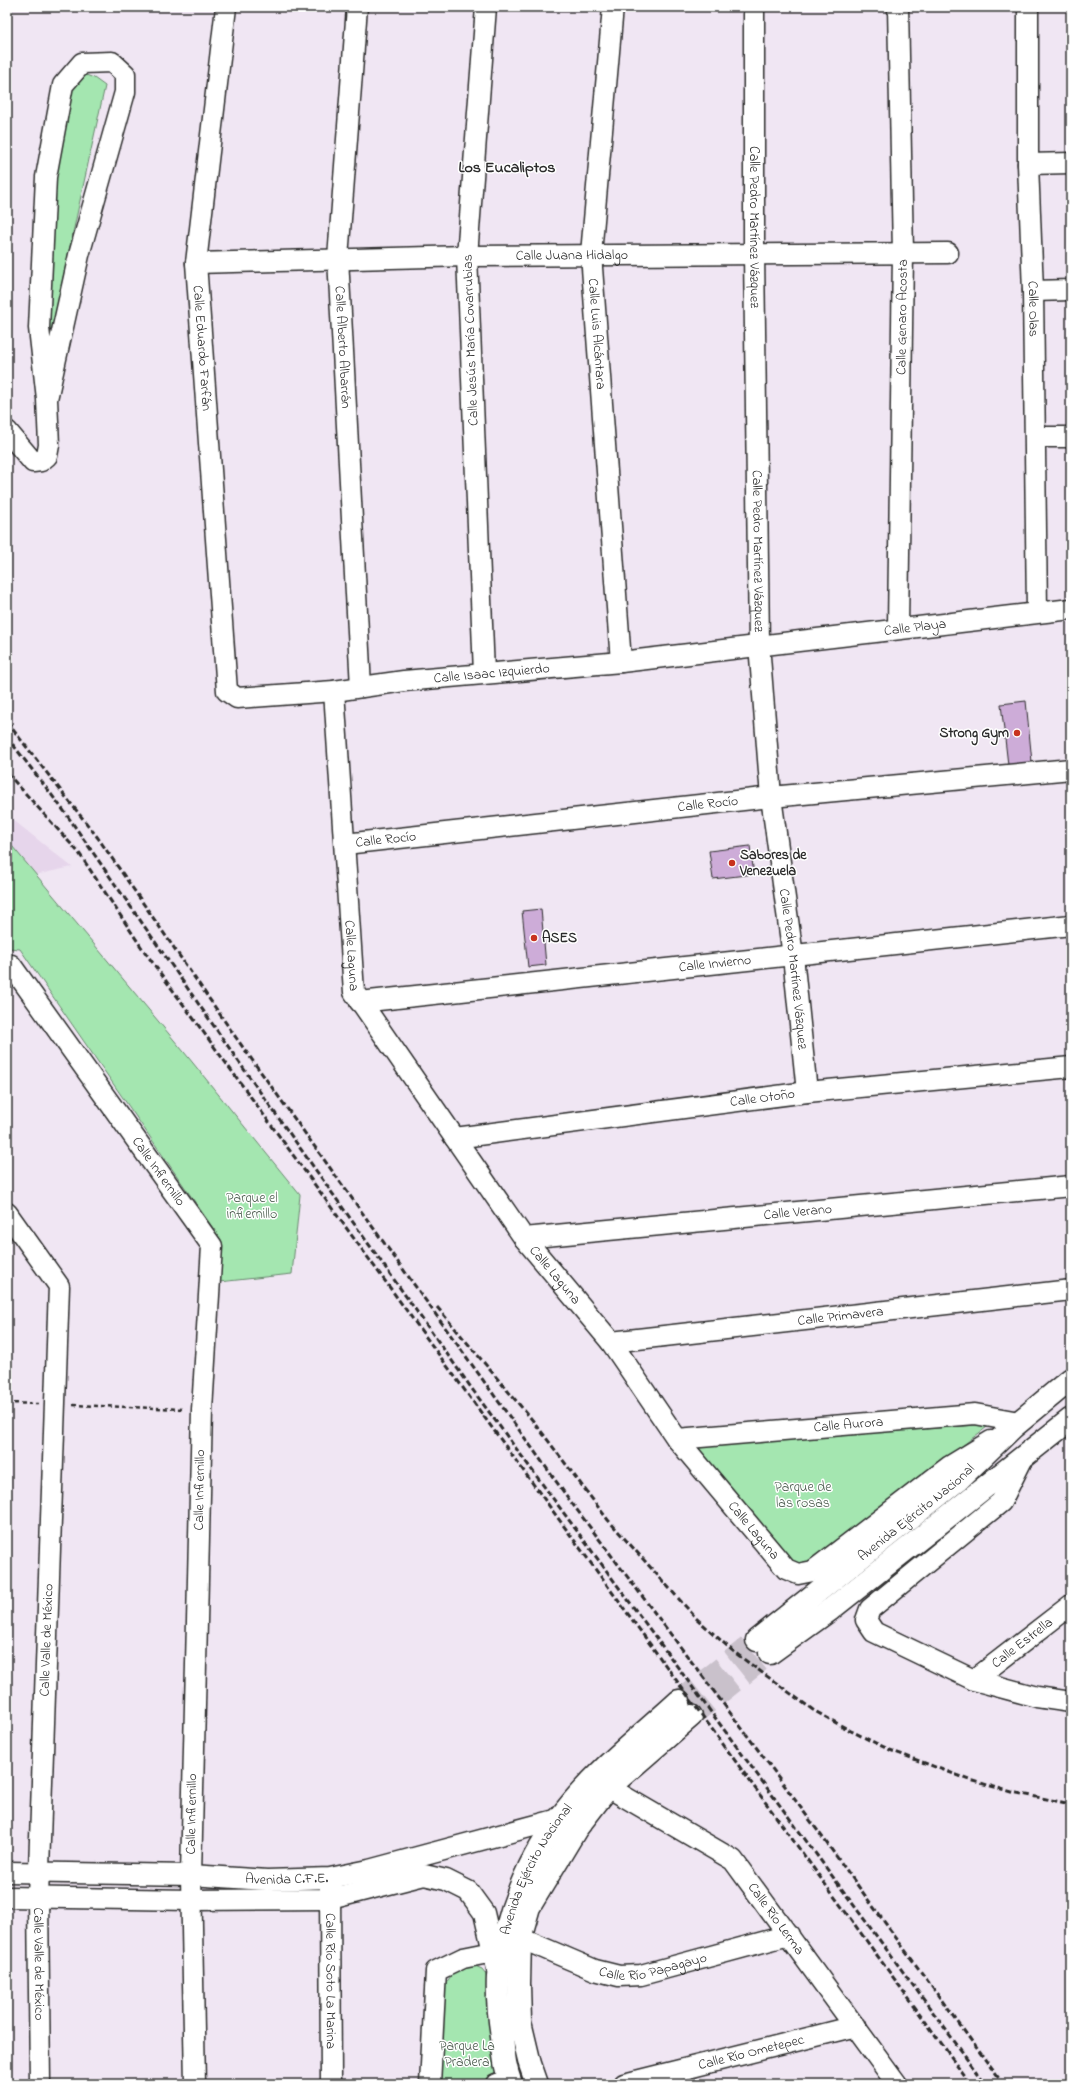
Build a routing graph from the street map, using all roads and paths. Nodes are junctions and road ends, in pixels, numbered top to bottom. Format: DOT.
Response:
graph roads {
  1 [pos="226,7"];
  2 [pos="357,7"];
  3 [pos="486,7"];
  4 [pos="612,7"];
  5 [pos="754,7"];
  6 [pos="898,7"];
  7 [pos="1028,7"];
  8 [pos="1071,163"];
  9 [pos="1028,164"];
  10 [pos="754,253"];
  11 [pos="903,253"];
  12 [pos="948,253"];
  13 [pos="591,254"];
  14 [pos="467,256"];
  15 [pos="338,258"];
  16 [pos="196,263"];
  17 [pos="1071,290"];
  18 [pos="1033,291"];
  19 [pos="47,399"];
  20 [pos="7,431"];
  21 [pos="1036,437"];
  22 [pos="1071,437"];
  23 [pos="1071,609"];
  24 [pos="1037,611"];
  25 [pos="898,628"];
  26 [pos="759,644"];
  27 [pos="621,662"];
  28 [pos="484,673"];
  29 [pos="361,687"];
  30 [pos="227,691"];
  31 [pos="334,691"];
  32 [pos="1071,769"];
  33 [pos="771,797"];
  34 [pos="345,844"];
  35 [pos="1071,925"];
  36 [pos="793,956"];
  37 [pos="7,966"];
  38 [pos="360,1002"];
  39 [pos="1071,1067"];
  40 [pos="807,1092"];
  41 [pos="455,1138"];
  42 [pos="1071,1186"];
  43 [pos="7,1213"];
  44 [pos="524,1238"];
  45 [pos="1071,1290"];
  46 [pos="611,1342"];
  47 [pos="1071,1379"];
  48 [pos="7,1403"];
  49 [pos="54,1404"];
  50 [pos="202,1410"];
  51 [pos="1071,1419"];
  52 [pos="1016,1424"];
  53 [pos="677,1439"];
  54 [pos="1023,1458"];
  55 [pos="1071,1605"];
  56 [pos="974,1680"];
  57 [pos="1071,1702"];
  58 [pos="618,1793"];
  59 [pos="559,1819"];
  60 [pos="7,1872"];
  61 [pos="39,1873"];
  62 [pos="191,1875"];
  63 [pos="330,1878"];
  64 [pos="7,1897"];
  65 [pos="38,1898"];
  66 [pos="330,1899"];
  67 [pos="191,1900"];
  68 [pos="789,1935"];
  69 [pos="520,1938"];
  70 [pos="493,1952"];
  71 [pos="498,1976"];
  72 [pos="856,2026"];
  73 [pos="505,2083"];
  74 [pos="40,2084"];
  75 [pos="195,2084"];
  76 [pos="331,2084"];
  77 [pos="430,2084"];
  78 [pos="537,2084"];
  79 [pos="624,2084"];
  80 [pos="897,2084"];
  1 -- 16 [label="street, Calle Eduardo Farfán"];
  2 -- 15 [label="street, Calle Alberto Albarrán"];
  3 -- 14 [label="street, Calle Jesús María Covarrubias"];
  4 -- 13 [label="street, Calle Luis Alcántara"];
  5 -- 10 [label="street, Calle Pedro Martínez Vázquez"];
  6 -- 11 [label="street, Calle Genaro Acosta"];
  7 -- 9 [label="street, Calle Olas"];
  8 -- 9 [label="street"];
  9 -- 18 [label="street, Calle Olas"];
  10 -- 11 [label="street, Calle Juana Hidalgo"];
  10 -- 13 [label="street, Calle Juana Hidalgo"];
  10 -- 26 [label="street, Calle Pedro Martínez Vázquez"];
  11 -- 12 [label="street, Calle Juana Hidalgo"];
  11 -- 25 [label="street, Calle Genaro Acosta"];
  13 -- 14 [label="street, Calle Juana Hidalgo"];
  13 -- 27 [label="street, Calle Luis Alcántara"];
  14 -- 15 [label="street, Calle Juana Hidalgo"];
  14 -- 28 [label="street, Calle Jesús María Covarrubias"];
  15 -- 16 [label="street, Calle Juana Hidalgo"];
  15 -- 29 [label="street, Calle Alberto Albarrán"];
  16 -- 30 [label="street, Calle Eduardo Farfán"];
  17 -- 18 [label="street"];
  18 -- 21 [label="street, Calle Olas"];
  19 -- 19 [label="street"];
  19 -- 20 [label="street"];
  21 -- 22 [label="street"];
  21 -- 24 [label="street, Calle Olas"];
  23 -- 24 [label="street, Calle Playa"];
  24 -- 25 [label="street, Calle Playa"];
  25 -- 26 [label="street, Calle Playa"];
  26 -- 27 [label="street, Calle Isaac Izquierdo"];
  26 -- 33 [label="street, Calle Pedro Martínez Vázquez"];
  27 -- 28 [label="street, Calle Isaac Izquierdo"];
  28 -- 29 [label="street, Calle Isaac Izquierdo"];
  29 -- 31 [label="street, Calle Isaac Izquierdo"];
  30 -- 31 [label="street, Calle Isaac Izquierdo"];
  31 -- 34 [label="street, Calle Laguna"];
  32 -- 33 [label="street, Calle Rocío"];
  33 -- 34 [label="street, Calle Rocío"];
  33 -- 36 [label="street, Calle Pedro Martínez Vázquez"];
  34 -- 38 [label="street, Calle Laguna"];
  35 -- 36 [label="street, Calle Invierno"];
  36 -- 38 [label="street, Calle Invierno"];
  36 -- 40 [label="street, Calle Pedro Martínez Vázquez"];
  37 -- 50 [label="street, Calle Infiernillo"];
  38 -- 41 [label="street, Calle Laguna"];
  39 -- 40 [label="street, Calle Otoño"];
  40 -- 41 [label="street, Calle Otoño"];
  41 -- 44 [label="street, Calle Laguna"];
  42 -- 44 [label="street, Calle Verano"];
  43 -- 49 [label="street, Calle Valle de México"];
  44 -- 46 [label="street, Calle Laguna"];
  45 -- 46 [label="street, Calle Primavera"];
  46 -- 53 [label="street, Calle Laguna"];
  47 -- 52 [label="main road, Avenida Ejército Nacional"];
  48 -- 49 [label="path"];
  49 -- 50 [label="path"];
  49 -- 61 [label="street, Calle Valle de México"];
  50 -- 62 [label="street, Calle Infiernillo"];
  51 -- 54 [label="main road, Avenida Ejército Nacional"];
  52 -- 53 [label="street, Calle Aurora"];
  52 -- 53 [label="street, Calle Laguna"];
  52 -- 54 [label="main road, Avenida Ejército Nacional"];
  54 -- 56 [label="street"];
  55 -- 56 [label="street, Calle Estrella"];
  56 -- 57 [label="street"];
  58 -- 68 [label="street, Calle Río Lerma"];
  59 -- 63 [label="street, Avenida C.F.E."];
  59 -- 69 [label="main road, Avenida Ejército Nacional"];
  59 -- 71 [label="main road, Avenida Ejército Nacional"];
  60 -- 61 [label="street, Avenida C.F.E."];
  61 -- 62 [label="street, Avenida C.F.E."];
  61 -- 65 [label="street, Calle Valle de México"];
  62 -- 63 [label="street, Avenida C.F.E."];
  62 -- 67 [label="street, Calle Infiernillo"];
  63 -- 66 [label="street, Calle Río Soto La Marina"];
  64 -- 65 [label="street, Avenida C.F.E."];
  65 -- 67 [label="street, Avenida C.F.E."];
  65 -- 74 [label="street, Calle Valle de México"];
  66 -- 67 [label="street, Avenida C.F.E."];
  66 -- 70 [label="street, Avenida C.F.E."];
  66 -- 76 [label="street, Calle Río Soto La Marina"];
  67 -- 75 [label="street, Calle Infiernillo"];
  68 -- 69 [label="street, Calle Río Papagayo"];
  68 -- 72 [label="street, Calle Río Lerma"];
  69 -- 78 [label="main road, Avenida Ejército Nacional"];
  70 -- 71 [label="street, Avenida C.F.E."];
  70 -- 77 [label="street"];
  71 -- 73 [label="main road, Avenida Ejército Nacional"];
  72 -- 79 [label="street, Calle Río Ometepec"];
  72 -- 80 [label="street, Calle Río Lerma"];
}
